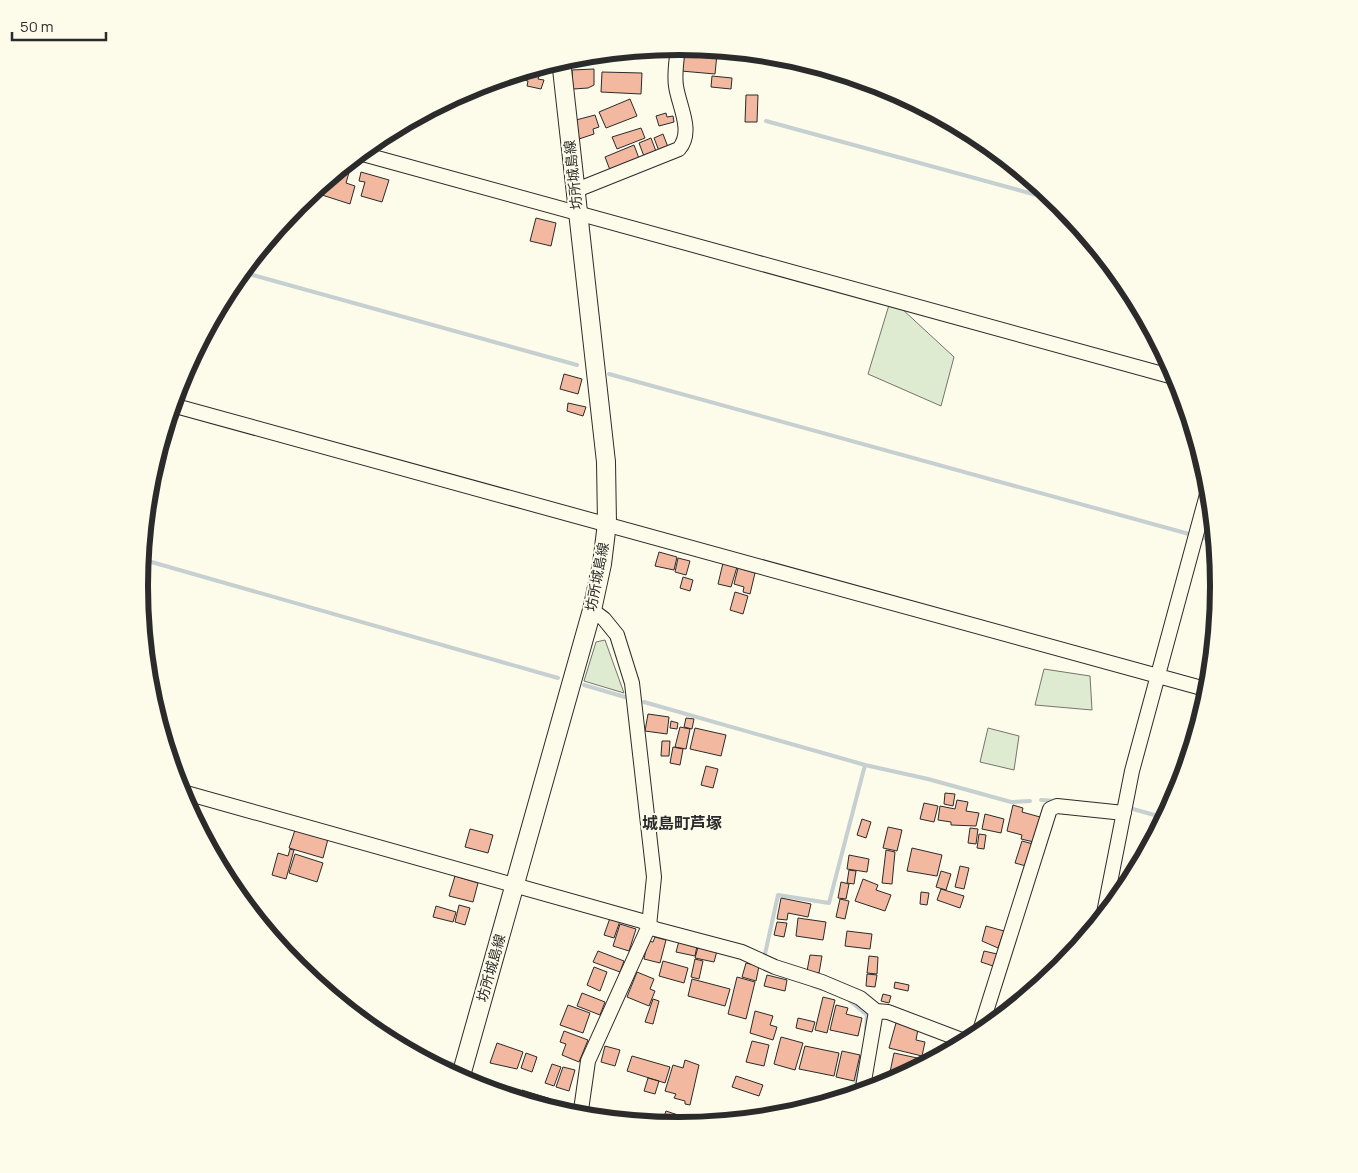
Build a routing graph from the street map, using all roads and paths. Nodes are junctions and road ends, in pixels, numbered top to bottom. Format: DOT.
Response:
graph roads {
  1 [pos="678,55"];
  2 [pos="562,68"];
  3 [pos="369,156"];
  4 [pos="574,191"];
  5 [pos="577,214"];
  6 [pos="1167,375"];
  7 [pos="179,407"];
  8 [pos="1204,508"];
  9 [pos="607,523"];
  10 [pos="592,610"];
  11 [pos="1158,675"];
  12 [pos="1200,687"];
  13 [pos="190,794"];
  14 [pos="1124,813"];
  15 [pos="514,885"];
  16 [pos="1106,903"];
  17 [pos="650,926"];
  18 [pos="876,1011"];
  19 [pos="982,1022"];
  20 [pos="958,1039"];
  21 [pos="462,1071"];
  22 [pos="863,1085"];
  23 [pos="581,1109"];
  1 -- 4 [label="street"];
  2 -- 4 [label="main road, 坊所城島線"];
  3 -- 5 [label="street"];
  4 -- 5 [label="main road, 坊所城島線"];
  5 -- 6 [label="street"];
  5 -- 9 [label="main road, 坊所城島線"];
  7 -- 9 [label="street"];
  8 -- 11 [label="street"];
  9 -- 10 [label="main road, 坊所城島線"];
  9 -- 11 [label="street"];
  10 -- 15 [label="main road, 坊所城島線"];
  10 -- 17 [label="street"];
  11 -- 12 [label="street"];
  11 -- 14 [label="street"];
  13 -- 15 [label="street"];
  14 -- 16 [label="street"];
  14 -- 19 [label="street"];
  15 -- 17 [label="street"];
  15 -- 21 [label="main road, 坊所城島線"];
  17 -- 18 [label="street"];
  17 -- 23 [label="street"];
  18 -- 20 [label="street"];
  18 -- 22 [label="street"];
}
